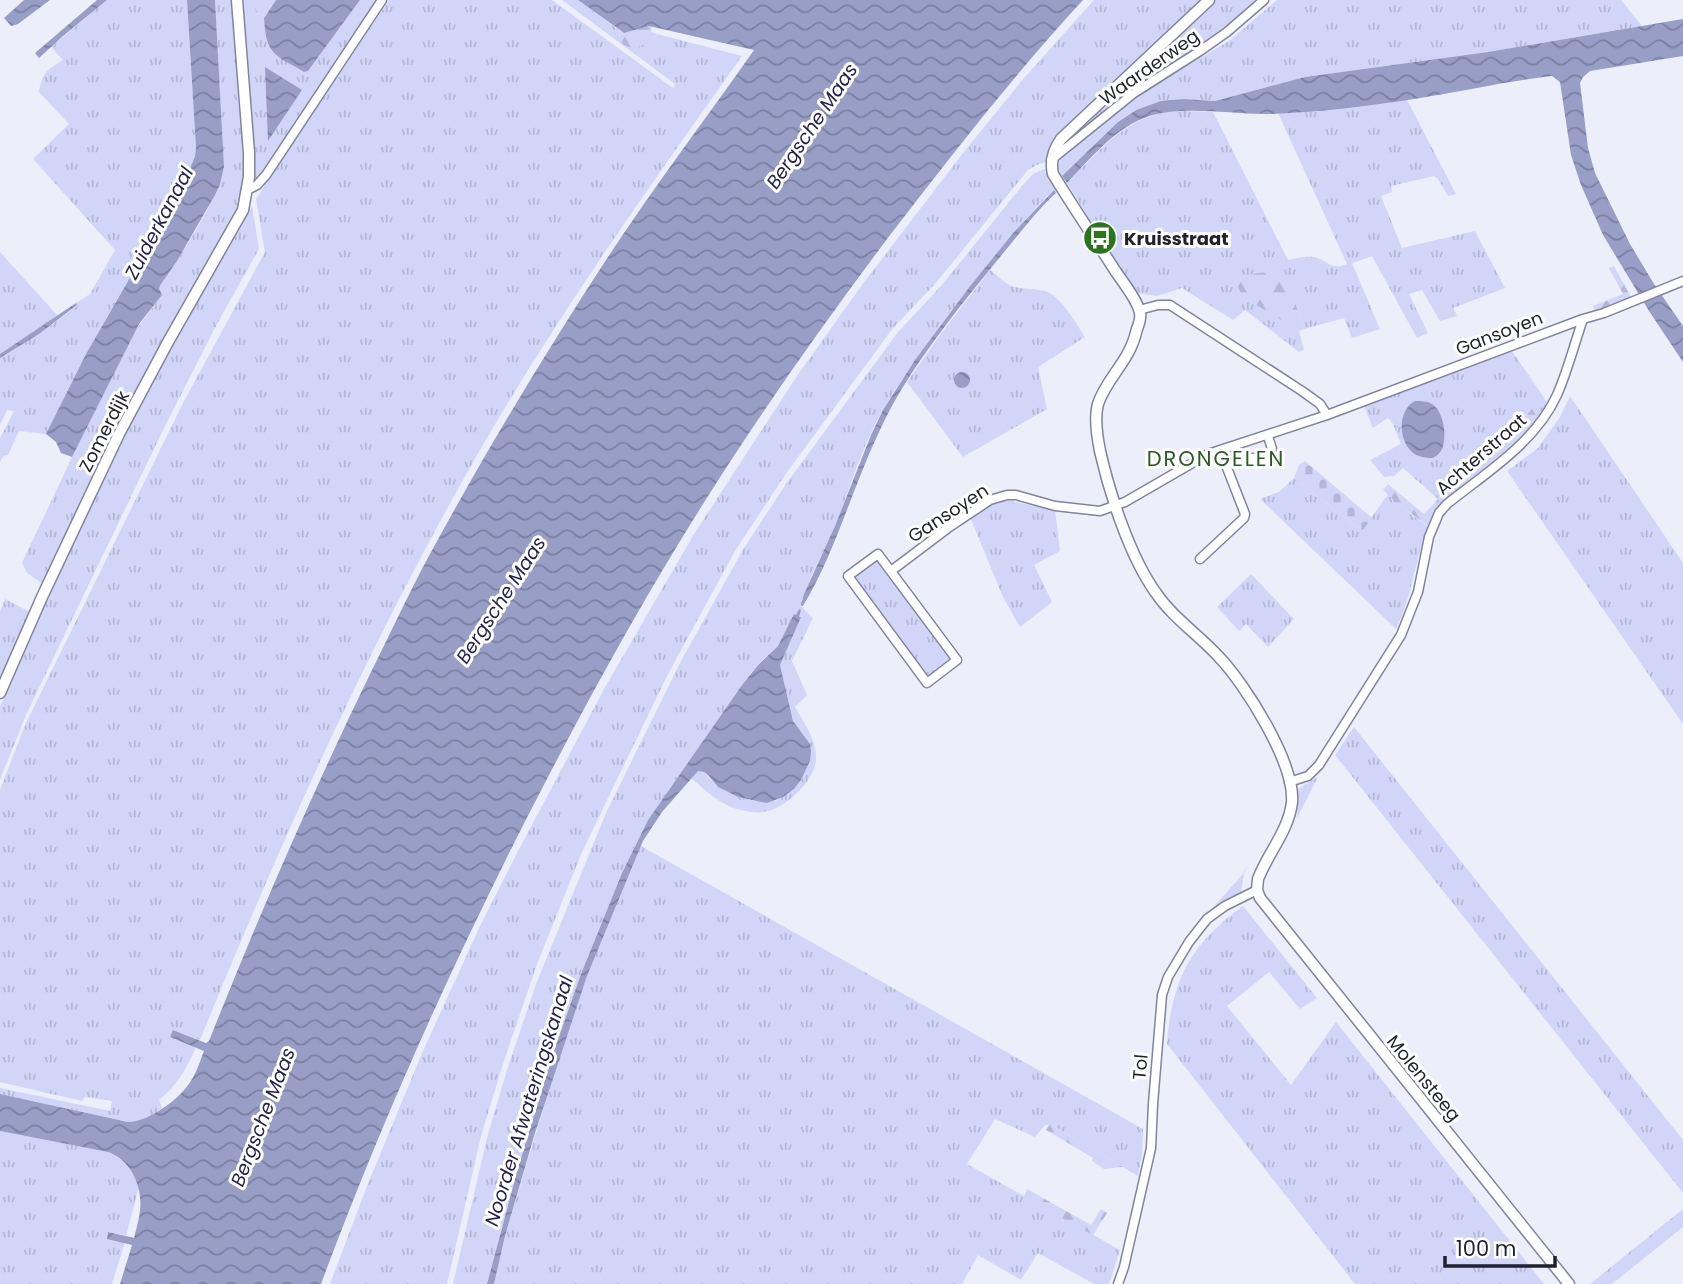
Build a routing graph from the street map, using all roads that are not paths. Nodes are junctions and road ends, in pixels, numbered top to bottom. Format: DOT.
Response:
graph roads {
  1 [pos="237,0"];
  2 [pos="382,0"];
  3 [pos="1209,0"];
  4 [pos="1264,0"];
  5 [pos="1051,160"];
  6 [pos="247,190"];
  7 [pos="1683,281"];
  8 [pos="1139,310"];
  9 [pos="1583,319"];
  10 [pos="1327,415"];
  11 [pos="1268,436"];
  12 [pos="1220,450"];
  13 [pos="1226,464"];
  14 [pos="1116,505"];
  15 [pos="1200,559"];
  16 [pos="891,571"];
  17 [pos="0,693"];
  18 [pos="1289,782"];
  19 [pos="1256,890"];
  20 [pos="1118,1284"];
  21 [pos="1569,1284"];
  1 -- 6 [label="street, Zomerdijk"];
  2 -- 6 [label="street, Zomerdijk"];
  3 -- 5 [label="street"];
  4 -- 5 [label="street, Waarderweg"];
  5 -- 8 [label="street"];
  6 -- 17 [label="street, Zomerdijk"];
  7 -- 9 [label="street, Gansoyen"];
  8 -- 10 [label="street"];
  8 -- 14 [label="street"];
  9 -- 10 [label="street, Gansoyen"];
  9 -- 18 [label="street, Achterstraat"];
  10 -- 11 [label="street, Gansoyen"];
  11 -- 12 [label="street, Gansoyen"];
  11 -- 13 [label="street"];
  12 -- 13 [label="street"];
  12 -- 14 [label="street, Gansoyen"];
  13 -- 15 [label="street"];
  14 -- 16 [label="street, Gansoyen"];
  14 -- 18 [label="street"];
  16 -- 16 [label="street"];
  18 -- 19 [label="street"];
  19 -- 20 [label="street, Tol"];
  19 -- 21 [label="street, Molensteeg"];
}
